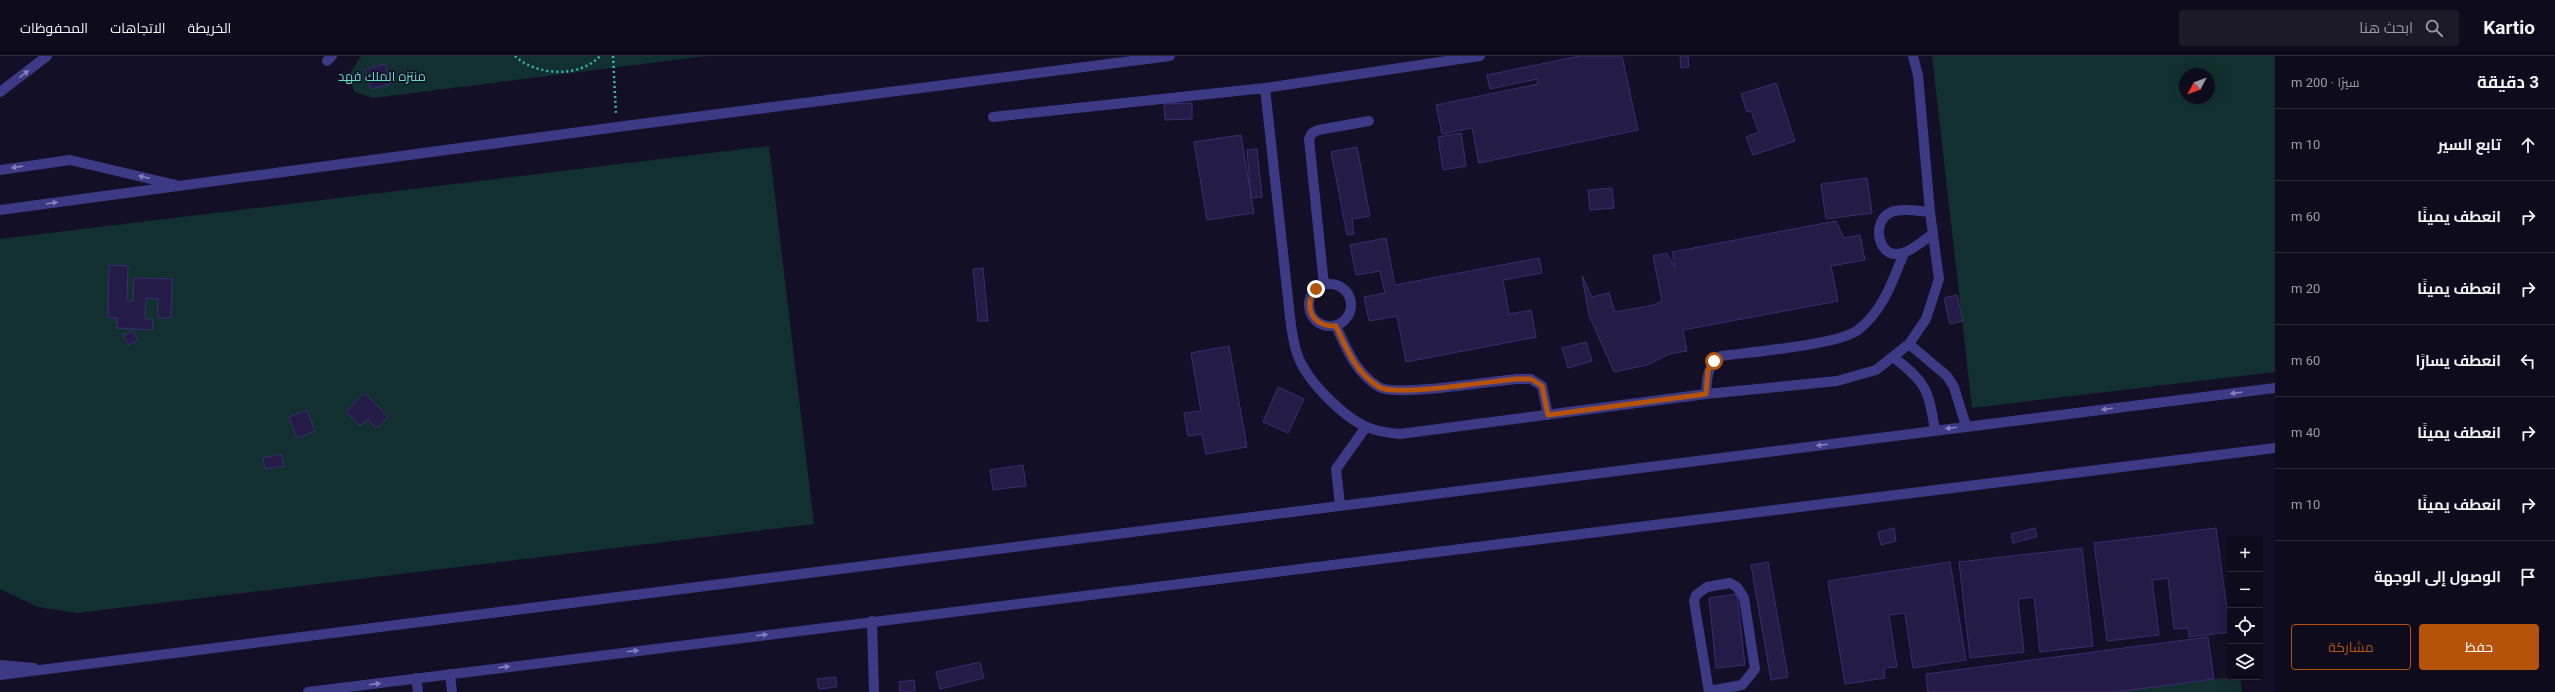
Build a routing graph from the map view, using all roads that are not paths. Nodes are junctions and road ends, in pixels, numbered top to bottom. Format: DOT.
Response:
graph roads {
  1 [pos="47,56"];
  2 [pos="1170,56"];
  3 [pos="1480,56"];
  4 [pos="1914,56"];
  5 [pos="1265,88"];
  6 [pos="0,92"];
  7 [pos="993,118"];
  8 [pos="1369,120"];
  9 [pos="0,170"];
  10 [pos="182,186"];
  11 [pos="0,210"];
  12 [pos="1930,212"];
  13 [pos="1933,234"];
  14 [pos="1904,253"];
  15 [pos="1324,285"];
  16 [pos="1336,326"];
  17 [pos="1909,344"];
  18 [pos="1893,357"];
  19 [pos="2275,388"];
  20 [pos="1706,394"];
  21 [pos="1548,415"];
  22 [pos="1966,426"];
  23 [pos="1366,427"];
  24 [pos="1935,430"];
  25 [pos="2275,448"];
  26 [pos="1340,505"];
  27 [pos="872,621"];
  28 [pos="0,665"];
  29 [pos="52,668"];
  30 [pos="450,674"];
  31 [pos="0,675"];
  32 [pos="416,678"];
  33 [pos="308,692"];
  34 [pos="418,692"];
  35 [pos="452,692"];
  36 [pos="874,692"];
  37 [pos="1709,692"];
  6 -- 1 [label="street, one-way"];
  2 -- 10 [label="street"];
  3 -- 5 [label="street"];
  4 -- 12 [label="street"];
  5 -- 7 [label="street"];
  5 -- 23 [label="street"];
  8 -- 15 [label="street"];
  10 -- 9 [label="street, one-way"];
  11 -- 10 [label="street, one-way"];
  12 -- 13 [label="street"];
  12 -- 14 [label="street"];
  13 -- 14 [label="street"];
  13 -- 17 [label="street"];
  14 -- 20 [label="street"];
  15 -- 16 [label="street"];
  15 -- 16 [label="street"];
  16 -- 21 [label="street"];
  17 -- 18 [label="street"];
  17 -- 22 [label="street"];
  18 -- 20 [label="street"];
  18 -- 24 [label="street"];
  19 -- 22 [label="street, one-way"];
  20 -- 21 [label="street"];
  21 -- 23 [label="street"];
  22 -- 24 [label="street, one-way"];
  23 -- 26 [label="street"];
  24 -- 26 [label="street, one-way"];
  25 -- 27 [label="street"];
  26 -- 29 [label="street"];
  30 -- 27 [label="street, one-way"];
  27 -- 36 [label="street"];
  28 -- 29 [label="street"];
  29 -- 31 [label="street"];
  30 -- 32 [label="street"];
  30 -- 35 [label="street"];
  33 -- 32 [label="street, one-way"];
  32 -- 34 [label="street"];
  37 -- 37 [label="street"];
}
